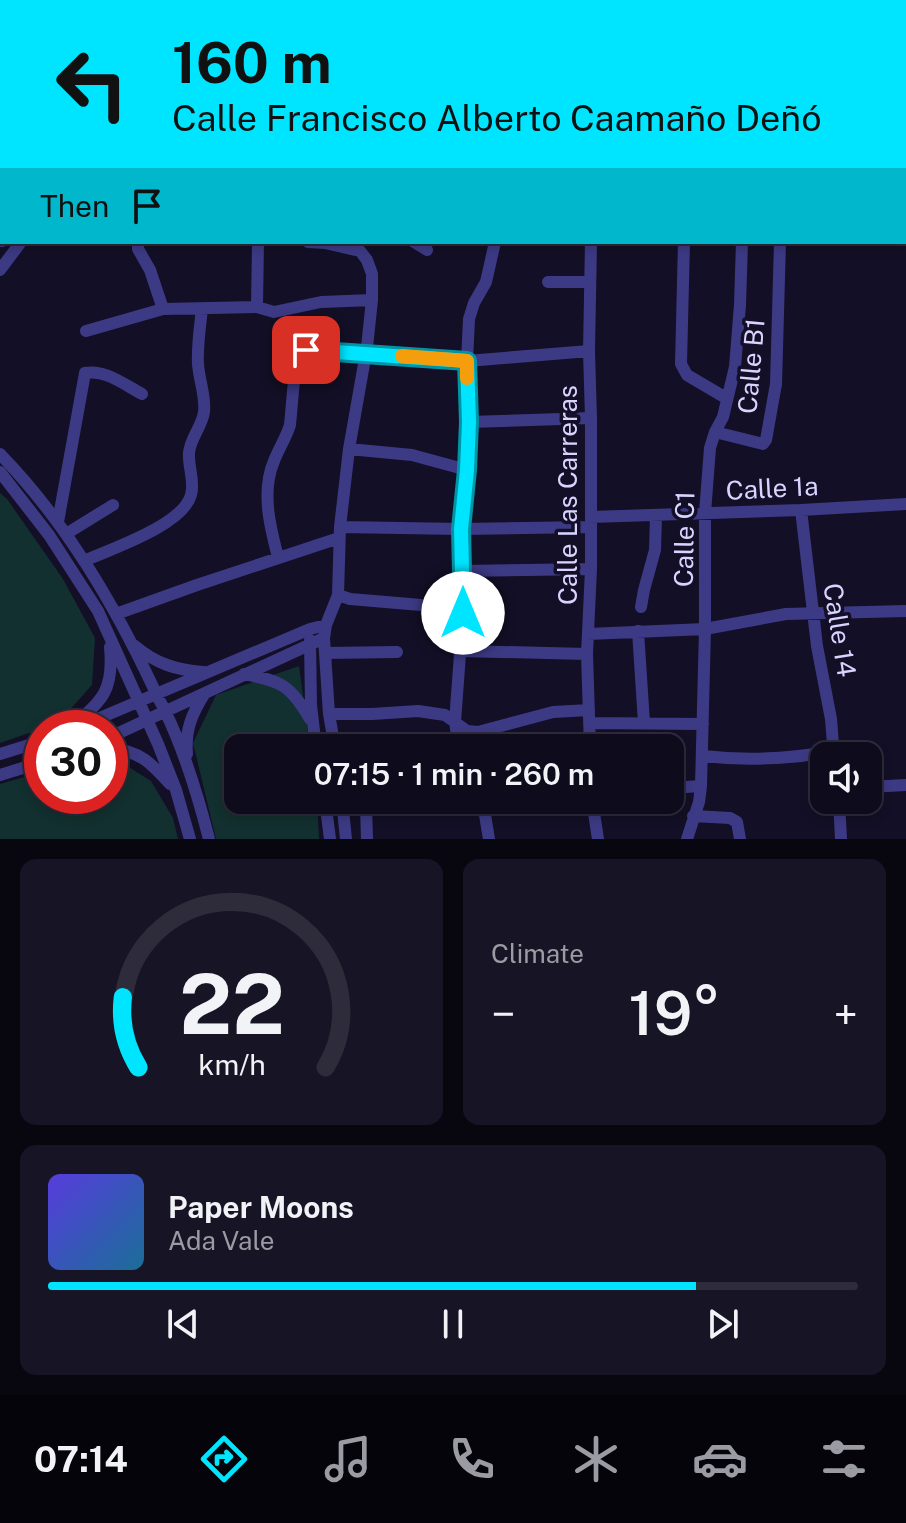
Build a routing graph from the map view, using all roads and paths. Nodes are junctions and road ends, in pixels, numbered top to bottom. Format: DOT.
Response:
graph roads {
  1 [pos="138,244"];
  2 [pos="258,244"];
  3 [pos="329,244"];
  4 [pos="417,244"];
  5 [pos="495,244"];
  6 [pos="591,244"];
  7 [pos="684,244"];
  8 [pos="742,244"];
  9 [pos="780,244"];
  10 [pos="18,246"];
  11 [pos="427,250"];
  12 [pos="0,270"];
  13 [pos="548,282"];
  14 [pos="590,282"];
  15 [pos="372,300"];
  16 [pos="257,307"];
  17 [pos="163,309"];
  18 [pos="202,309"];
  19 [pos="86,331"];
  20 [pos="589,351"];
  21 [pos="366,354"];
  22 [pos="467,361"];
  23 [pos="142,394"];
  24 [pos="726,398"];
  25 [pos="591,418"];
  26 [pos="469,422"];
  27 [pos="715,432"];
  28 [pos="349,449"];
  29 [pos="3,466"];
  30 [pos="467,470"];
  31 [pos="906,504"];
  32 [pos="113,505"];
  33 [pos="801,510"];
  34 [pos="705,513"];
  35 [pos="656,515"];
  36 [pos="58,522"];
  37 [pos="590,522"];
  38 [pos="461,529"];
  39 [pos="339,532"];
  40 [pos="66,534"];
  41 [pos="278,557"];
  42 [pos="84,561"];
  43 [pos="591,569"];
  44 [pos="463,571"];
  45 [pos="338,595"];
  46 [pos="421,605"];
  47 [pos="641,607"];
  48 [pos="906,611"];
  49 [pos="814,613"];
  50 [pos="116,614"];
  51 [pos="310,629"];
  52 [pos="705,629"];
  53 [pos="325,631"];
  54 [pos="638,631"];
  55 [pos="588,634"];
  56 [pos="109,636"];
  57 [pos="133,645"];
  58 [pos="309,645"];
  59 [pos="461,651"];
  60 [pos="397,652"];
  61 [pos="325,653"];
  62 [pos="587,654"];
  63 [pos="206,672"];
  64 [pos="244,674"];
  65 [pos="206,692"];
  66 [pos="156,694"];
  67 [pos="138,702"];
  68 [pos="91,710"];
  69 [pos="119,710"];
  70 [pos="165,711"];
  71 [pos="329,714"];
  72 [pos="589,717"];
  73 [pos="146,720"];
  74 [pos="455,722"];
  75 [pos="644,723"];
  76 [pos="313,724"];
  77 [pos="703,724"];
  78 [pos="128,728"];
  79 [pos="314,734"];
  80 [pos="333,734"];
  81 [pos="457,734"];
  82 [pos="590,734"];
  83 [pos="833,742"];
  84 [pos="24,747"];
  85 [pos="128,751"];
  86 [pos="0,754"];
  87 [pos="810,755"];
  88 [pos="703,756"];
  89 [pos="24,768"];
  90 [pos="189,769"];
  91 [pos="0,775"];
  92 [pos="906,785"];
  93 [pos="701,786"];
  94 [pos="882,786"];
  95 [pos="684,787"];
  96 [pos="176,790"];
  97 [pos="327,814"];
  98 [pos="343,814"];
  99 [pos="365,814"];
  100 [pos="485,814"];
  101 [pos="594,814"];
  102 [pos="840,814"];
  103 [pos="693,816"];
  104 [pos="190,839"];
  105 [pos="209,839"];
  106 [pos="330,839"];
  107 [pos="346,839"];
  108 [pos="367,839"];
  109 [pos="489,839"];
  110 [pos="598,839"];
  111 [pos="687,839"];
  112 [pos="740,839"];
  113 [pos="841,839"];
  1 -- 17 [label="street"];
  2 -- 16 [label="street"];
  3 -- 15 [label="street"];
  4 -- 11 [label="street"];
  5 -- 22 [label="street"];
  6 -- 14 [label="street, Calle Las Carreras"];
  7 -- 24 [label="street"];
  8 -- 24 [label="street, Calle C1"];
  9 -- 27 [label="street, Calle B1"];
  10 -- 12 [label="street"];
  13 -- 14 [label="street"];
  14 -- 20 [label="street, Calle Las Carreras"];
  15 -- 16 [label="street"];
  15 -- 21 [label="street"];
  16 -- 18 [label="street"];
  17 -- 18 [label="street"];
  17 -- 19 [label="street"];
  18 -- 42 [label="street"];
  20 -- 22 [label="street"];
  20 -- 25 [label="street, Calle Las Carreras"];
  21 -- 22 [label="street"];
  21 -- 28 [label="street"];
  21 -- 41 [label="street"];
  22 -- 26 [label="street"];
  23 -- 36 [label="street"];
  24 -- 27 [label="street, Calle C1"];
  25 -- 26 [label="street"];
  25 -- 37 [label="street, Calle Las Carreras"];
  26 -- 30 [label="street"];
  27 -- 34 [label="street, Calle C1"];
  28 -- 30 [label="street"];
  28 -- 39 [label="street"];
  29 -- 36 [label="street"];
  29 -- 56 [label="street"];
  30 -- 38 [label="street"];
  31 -- 33 [label="street, Calle 1a"];
  32 -- 40 [label="street"];
  33 -- 34 [label="street, Calle 1a"];
  33 -- 49 [label="street, Calle 14"];
  34 -- 35 [label="street, Calle 1a"];
  34 -- 52 [label="street, Calle C1"];
  35 -- 37 [label="street, Calle 1a"];
  35 -- 47 [label="street"];
  36 -- 40 [label="street"];
  37 -- 38 [label="street, Calle 1a"];
  37 -- 43 [label="street, Calle Las Carreras"];
  38 -- 39 [label="street, Calle 1a"];
  38 -- 44 [label="street"];
  39 -- 41 [label="street, Calle 1a"];
  39 -- 45 [label="street"];
  40 -- 42 [label="street"];
  41 -- 50 [label="street, Calle 1a"];
  42 -- 50 [label="street"];
  43 -- 44 [label="street"];
  43 -- 55 [label="street, Calle Las Carreras"];
  44 -- 59 [label="street"];
  45 -- 46 [label="street"];
  45 -- 53 [label="street"];
  48 -- 49 [label="street"];
  49 -- 52 [label="street"];
  49 -- 83 [label="street, Calle 14"];
  50 -- 57 [label="street"];
  51 -- 53 [label="street"];
  51 -- 58 [label="street"];
  51 -- 63 [label="street"];
  52 -- 54 [label="street"];
  52 -- 77 [label="street, Calle C1"];
  53 -- 58 [label="street"];
  53 -- 61 [label="street"];
  54 -- 55 [label="street"];
  54 -- 75 [label="street"];
  55 -- 62 [label="street, Calle Las Carreras"];
  56 -- 67 [label="street"];
  56 -- 68 [label="street"];
  57 -- 63 [label="street"];
  57 -- 66 [label="street"];
  58 -- 64 [label="street"];
  58 -- 76 [label="street"];
  59 -- 62 [label="street"];
  59 -- 74 [label="street"];
  60 -- 61 [label="street"];
  61 -- 71 [label="street"];
  62 -- 72 [label="street, Calle Las Carreras"];
  63 -- 66 [label="street"];
  64 -- 65 [label="street"];
  64 -- 76 [label="street"];
  65 -- 70 [label="street"];
  65 -- 90 [label="street"];
  66 -- 67 [label="street"];
  66 -- 70 [label="street"];
  67 -- 69 [label="street"];
  67 -- 73 [label="street"];
  70 -- 73 [label="street"];
  70 -- 90 [label="street"];
  71 -- 74 [label="street"];
  71 -- 80 [label="street"];
  72 -- 74 [label="street"];
  72 -- 75 [label="street"];
  72 -- 82 [label="street, Calle Las Carreras"];
  73 -- 78 [label="street"];
  73 -- 96 [label="street"];
  74 -- 81 [label="street"];
  75 -- 77 [label="street"];
  76 -- 79 [label="street"];
  77 -- 88 [label="street, Calle C1"];
  84 -- 86 [label="street"];
  85 -- 96 [label="street"];
  87 -- 88 [label="street"];
  88 -- 93 [label="street, Calle C1"];
  89 -- 91 [label="street"];
  90 -- 105 [label="street"];
  92 -- 94 [label="street"];
  93 -- 95 [label="street"];
  93 -- 103 [label="street, Calle C1"];
  96 -- 104 [label="street"];
  97 -- 106 [label="street"];
  98 -- 107 [label="street"];
  99 -- 108 [label="street"];
  100 -- 109 [label="street"];
  101 -- 110 [label="street"];
  102 -- 113 [label="street"];
  103 -- 111 [label="street, Calle C1"];
  103 -- 112 [label="street"];
}
